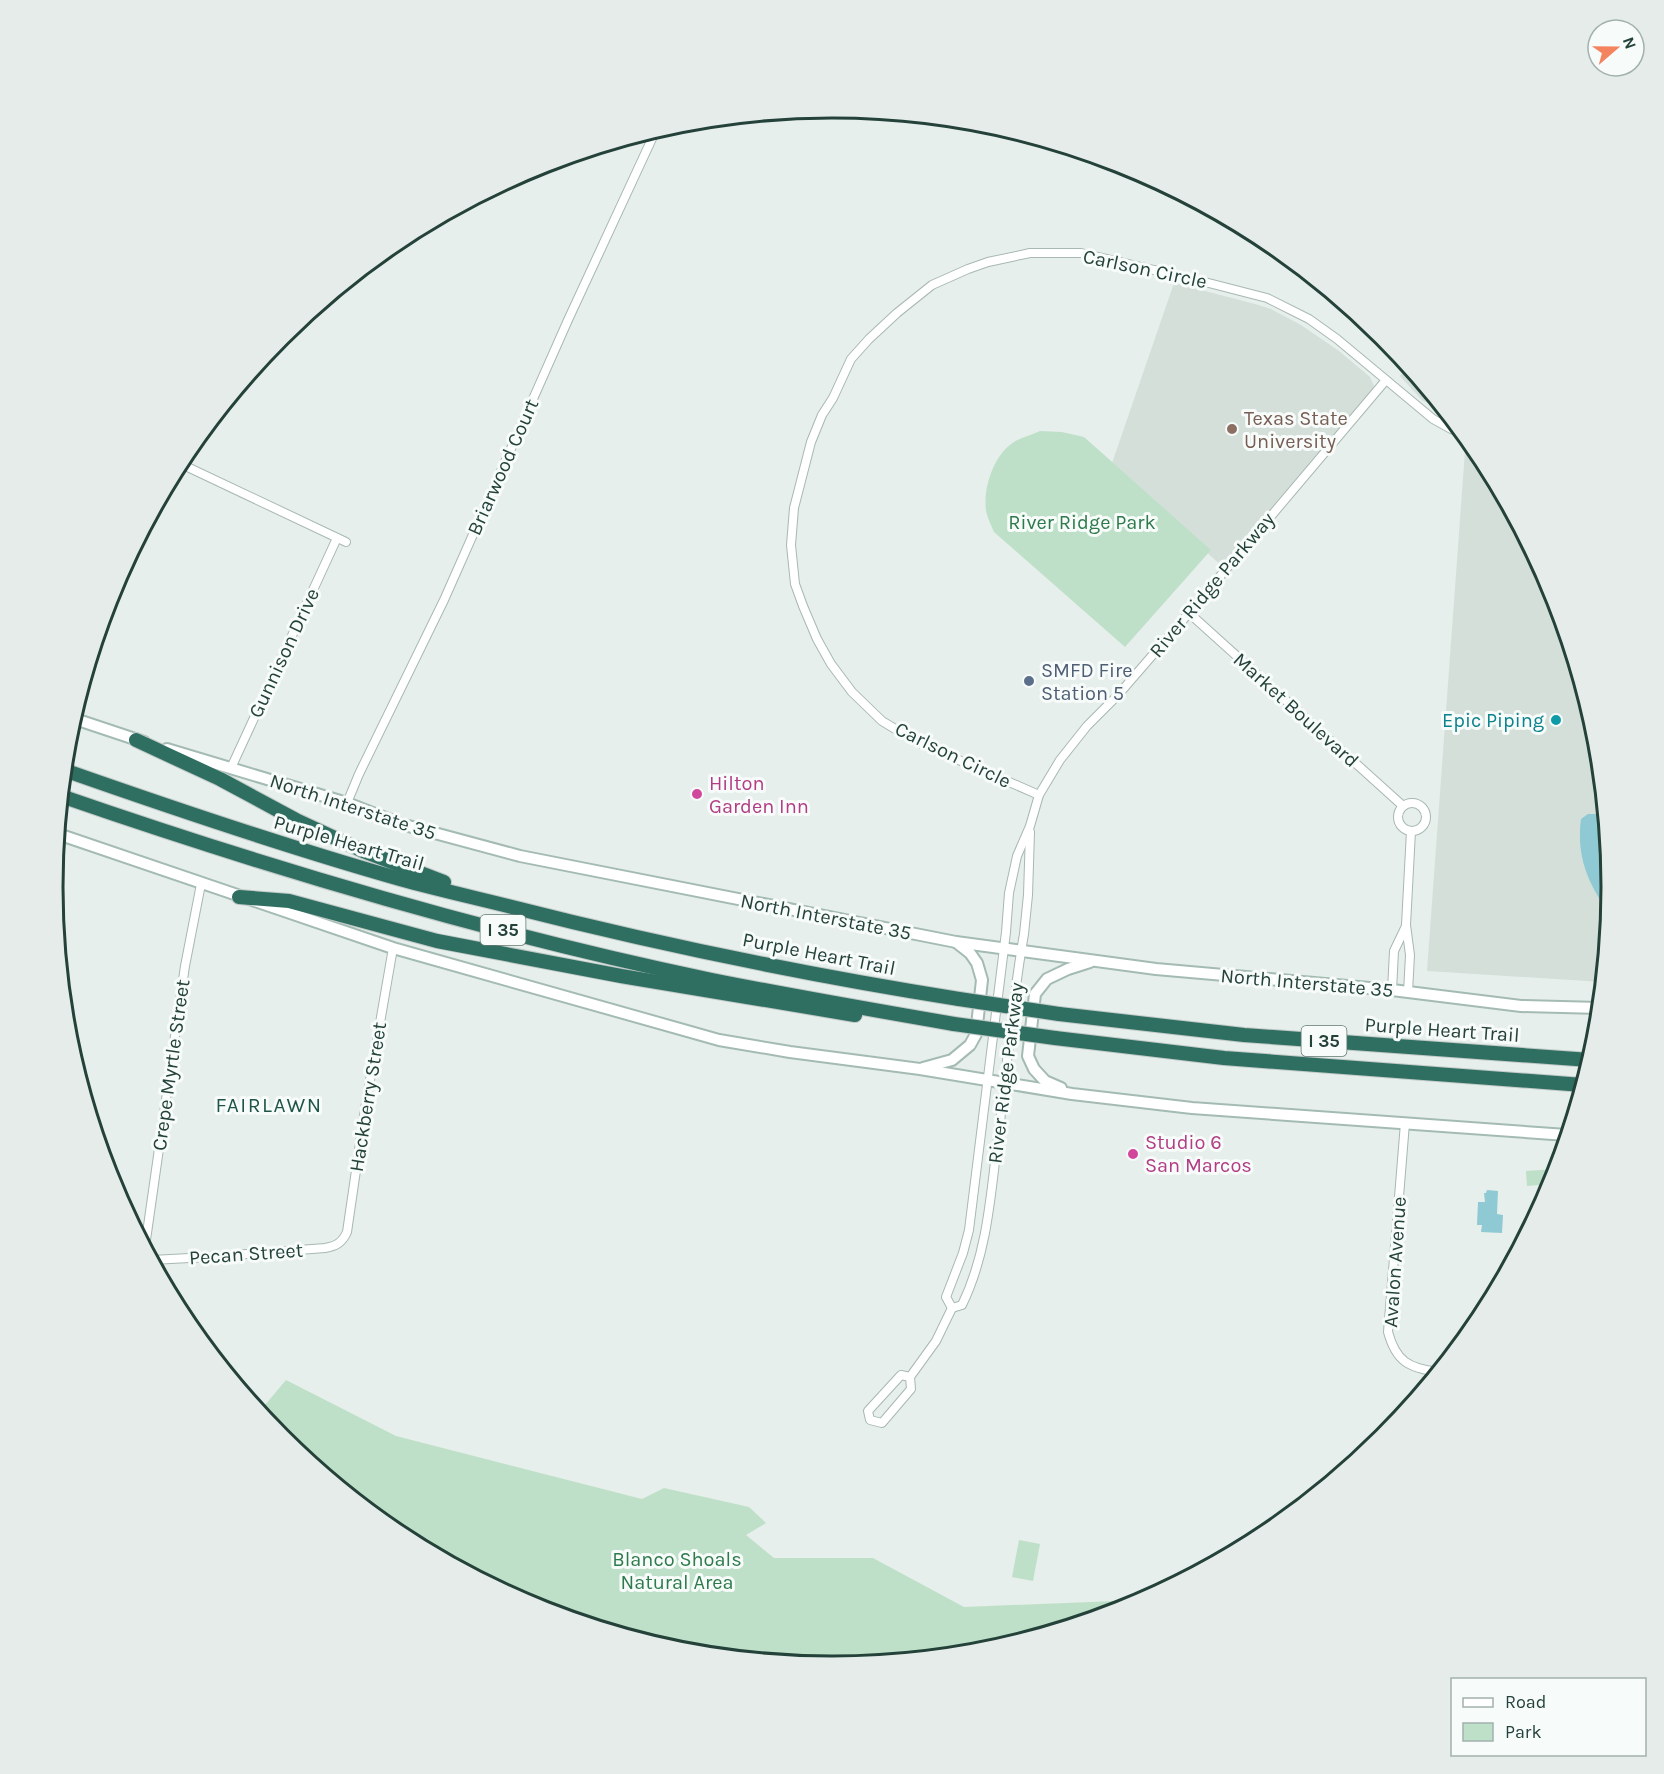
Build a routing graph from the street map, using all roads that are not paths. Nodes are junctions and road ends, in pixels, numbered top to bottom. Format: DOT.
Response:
graph roads {
  1 [pos="651,140"];
  2 [pos="1386,380"];
  3 [pos="1448,427"];
  4 [pos="188,467"];
  5 [pos="337,538"];
  6 [pos="346,542"];
  7 [pos="1189,614"];
  8 [pos="82,721"];
  9 [pos="136,740"];
  10 [pos="231,768"];
  11 [pos="72,773"];
  12 [pos="1039,795"];
  13 [pos="69,798"];
  14 [pos="346,803"];
  15 [pos="1403,806"];
  16 [pos="1030,826"];
  17 [pos="1411,831"];
  18 [pos="65,836"];
  19 [pos="201,884"];
  20 [pos="239,897"];
  21 [pos="507,906"];
  22 [pos="1406,925"];
  23 [pos="956,942"];
  24 [pos="393,948"];
  25 [pos="1003,948"];
  26 [pos="1021,951"];
  27 [pos="1094,962"];
  28 [pos="1392,990"];
  29 [pos="1408,992"];
  30 [pos="1591,1008"];
  31 [pos="954,1024"];
  32 [pos="1581,1059"];
  33 [pos="920,1069"];
  34 [pos="988,1080"];
  35 [pos="1005,1083"];
  36 [pos="1575,1084"];
  37 [pos="1072,1094"];
  38 [pos="1405,1123"];
  39 [pos="1560,1134"];
  40 [pos="147,1236"];
  41 [pos="339,1244"];
  42 [pos="160,1260"];
  43 [pos="952,1308"];
  44 [pos="1429,1371"];
  45 [pos="910,1377"];
  1 -- 14 [label="street, Briarwood Court"];
  2 -- 3 [label="street, Carlson Circle"];
  2 -- 7 [label="street, River Ridge Parkway"];
  2 -- 12 [label="street, Carlson Circle"];
  4 -- 5 [label="street"];
  5 -- 6 [label="street"];
  5 -- 10 [label="street, Gunnison Drive"];
  7 -- 12 [label="street, River Ridge Parkway"];
  7 -- 15 [label="street, Market Boulevard"];
  8 -- 9 [label="main road, North Interstate 35"];
  9 -- 10 [label="main road, North Interstate 35"];
  9 -- 21 [label="highway"];
  10 -- 14 [label="main road, North Interstate 35"];
  11 -- 21 [label="highway, Purple Heart Trail / I 35"];
  12 -- 16 [label="street, River Ridge Parkway"];
  13 -- 31 [label="highway, I 35"];
  14 -- 23 [label="main road, North Interstate 35"];
  15 -- 17 [label="street, Market Boulevard"];
  15 -- 17 [label="street, Market Boulevard"];
  16 -- 25 [label="street, River Ridge Parkway"];
  16 -- 26 [label="street, River Ridge Parkway"];
  17 -- 22 [label="street, Market Boulevard"];
  18 -- 19 [label="main road"];
  19 -- 20 [label="main road"];
  19 -- 40 [label="street, Crepe Myrtle Street"];
  20 -- 24 [label="main road"];
  20 -- 31 [label="highway"];
  21 -- 32 [label="highway, Purple Heart Trail / I 35, bridge"];
  22 -- 28 [label="street, Market Boulevard"];
  22 -- 29 [label="street, Market Boulevard"];
  23 -- 25 [label="main road, North Interstate 35"];
  23 -- 33 [label="main road"];
  24 -- 33 [label="main road"];
  24 -- 41 [label="street, Hackberry Street"];
  25 -- 26 [label="main road, North Interstate 35"];
  25 -- 34 [label="street, River Ridge Parkway"];
  26 -- 27 [label="main road, North Interstate 35"];
  26 -- 35 [label="street, River Ridge Parkway"];
  27 -- 28 [label="main road, North Interstate 35"];
  27 -- 37 [label="main road"];
  28 -- 29 [label="main road, North Interstate 35"];
  29 -- 30 [label="main road, North Interstate 35"];
  31 -- 36 [label="highway, I 35, bridge"];
  33 -- 34 [label="main road"];
  34 -- 35 [label="main road"];
  34 -- 43 [label="street, River Ridge Parkway"];
  35 -- 37 [label="main road"];
  35 -- 43 [label="street, River Ridge Parkway"];
  37 -- 38 [label="main road"];
  38 -- 39 [label="main road"];
  38 -- 44 [label="street, Avalon Avenue"];
  41 -- 42 [label="street, Pecan Street"];
  43 -- 45 [label="street, River Ridge Parkway"];
  45 -- 45 [label="street, River Ridge Parkway"];
}
